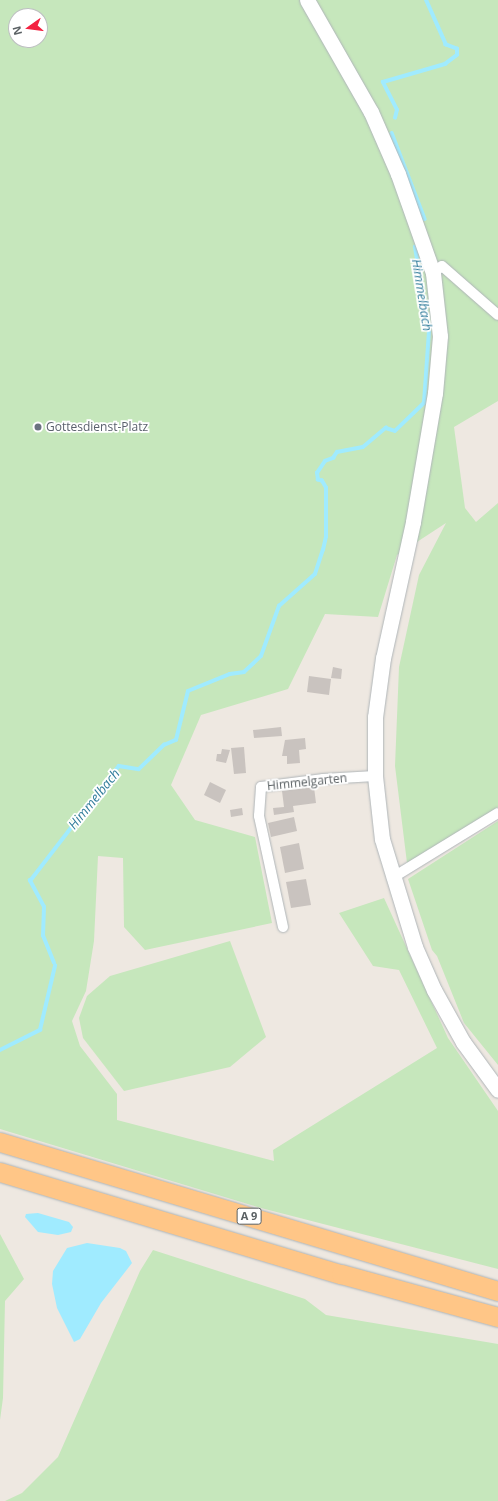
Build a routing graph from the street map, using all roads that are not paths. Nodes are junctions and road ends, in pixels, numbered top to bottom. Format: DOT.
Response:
graph roads {
  1 [pos="307,0"];
  2 [pos="433,273"];
  3 [pos="498,315"];
  4 [pos="375,776"];
  5 [pos="498,813"];
  6 [pos="392,878"];
  7 [pos="283,927"];
  8 [pos="498,1090"];
  9 [pos="0,1142"];
  10 [pos="0,1172"];
  11 [pos="498,1291"];
  12 [pos="498,1317"];
  1 -- 2 [label="street"];
  2 -- 3 [label="street"];
  2 -- 4 [label="street"];
  4 -- 6 [label="street"];
  4 -- 7 [label="street, Himmelgarten"];
  5 -- 6 [label="street"];
  6 -- 8 [label="street"];
  9 -- 11 [label="highway, A 9"];
  10 -- 12 [label="highway, A 9"];
}
